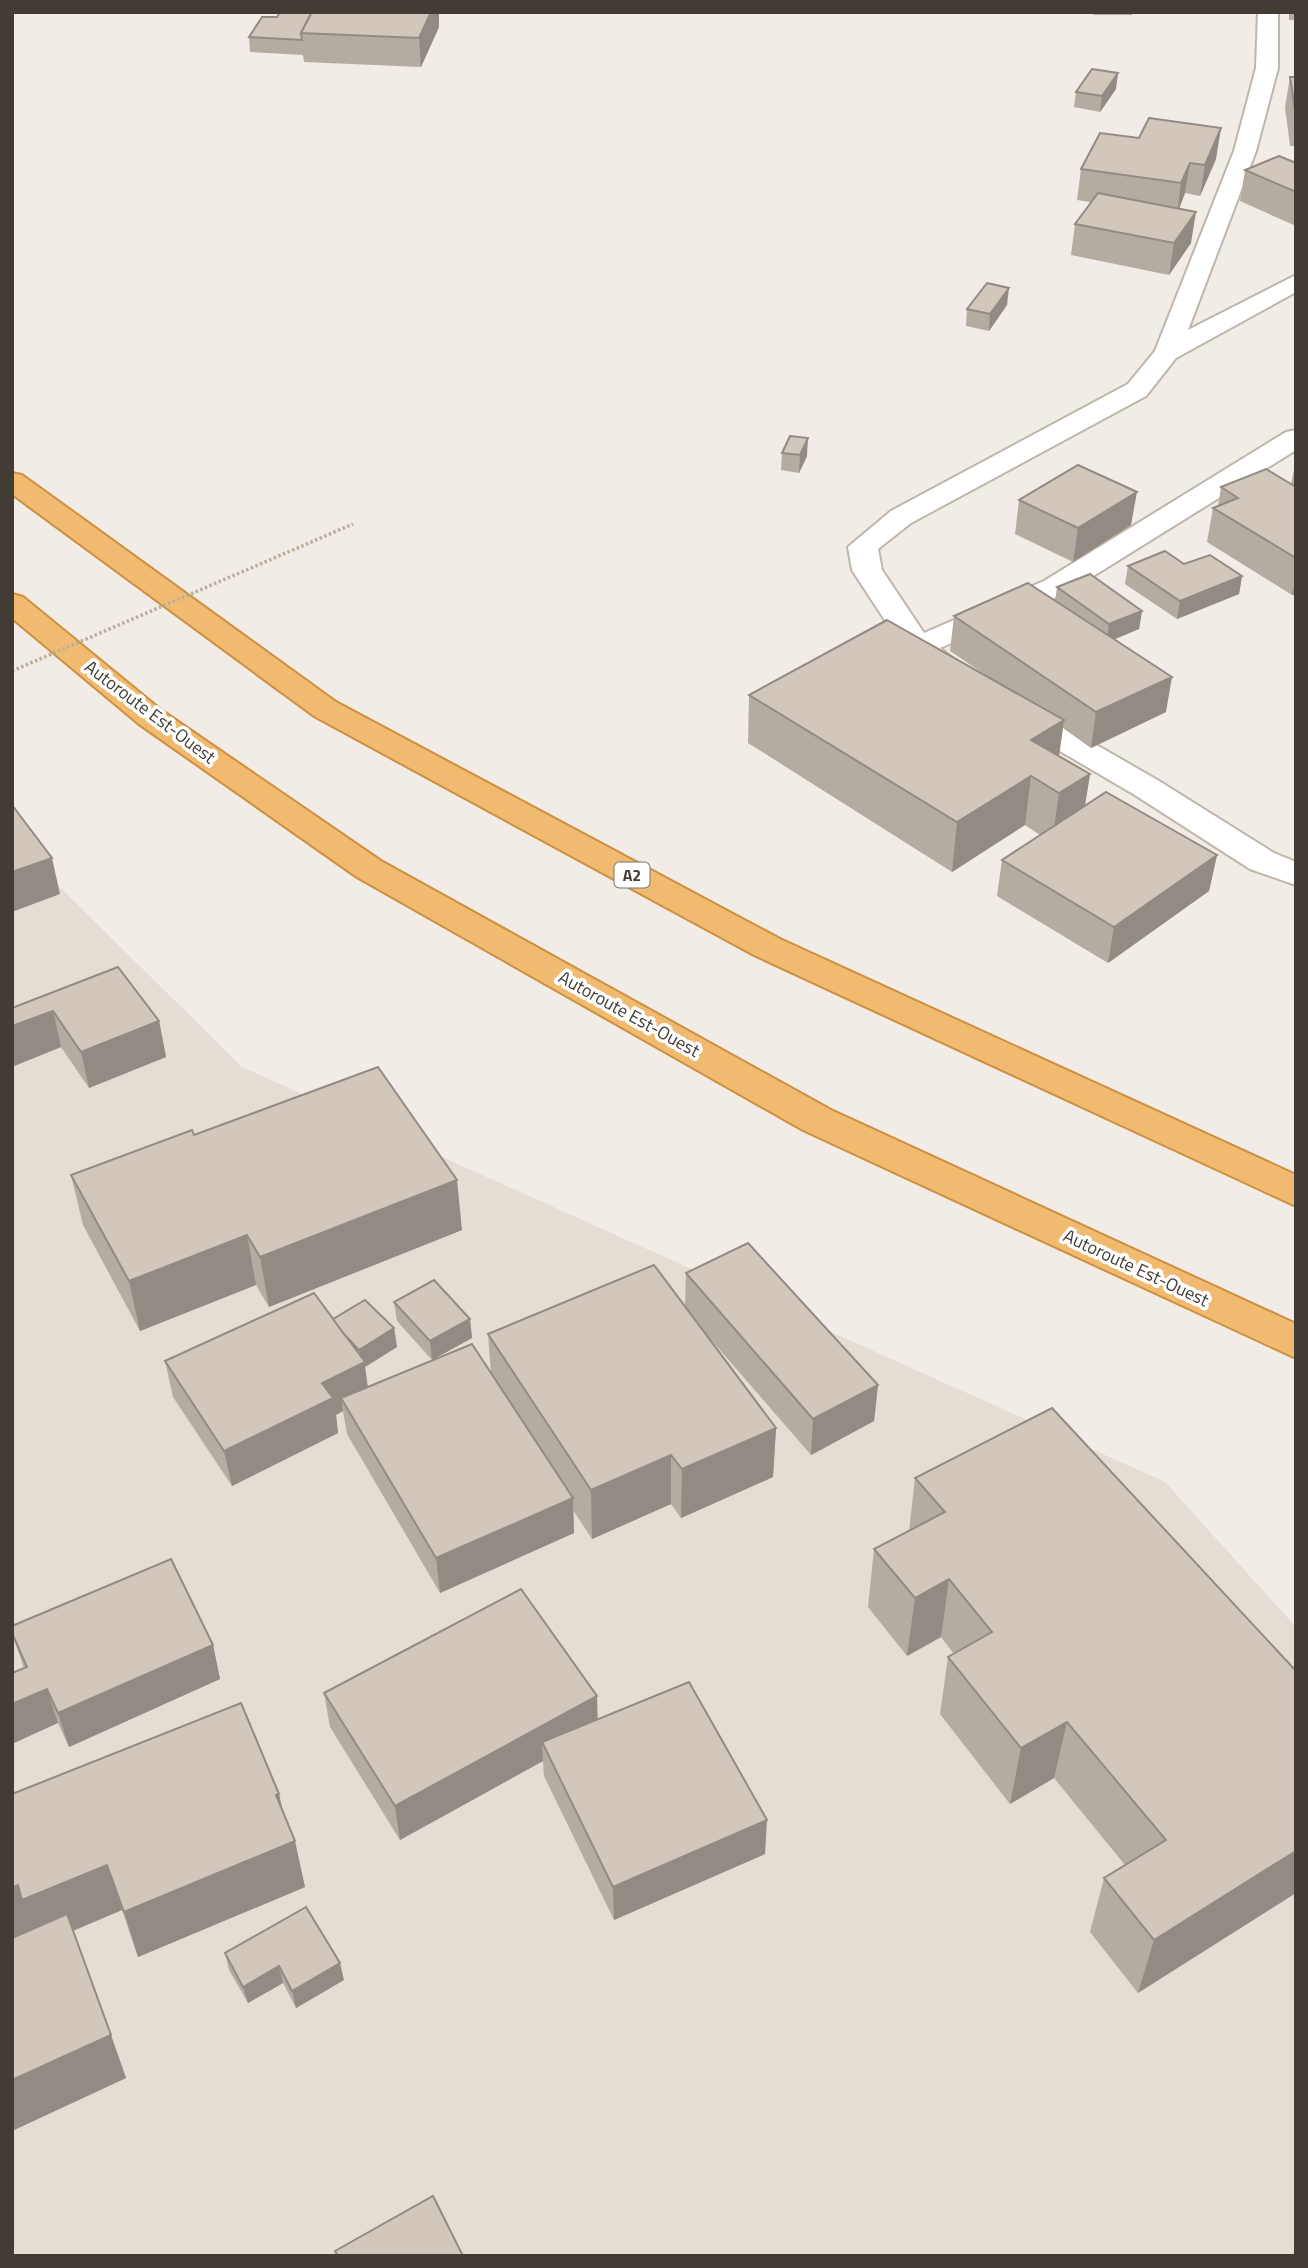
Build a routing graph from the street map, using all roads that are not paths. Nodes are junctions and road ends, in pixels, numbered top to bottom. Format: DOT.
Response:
graph roads {
  1 [pos="1268,12"];
  2 [pos="1296,282"];
  3 [pos="1167,352"];
  4 [pos="1296,438"];
  5 [pos="12,481"];
  6 [pos="12,603"];
  7 [pos="918,646"];
  8 [pos="1296,874"];
  9 [pos="1296,1192"];
  10 [pos="1296,1342"];
  1 -- 3 [label="street"];
  2 -- 3 [label="street"];
  3 -- 7 [label="street"];
  4 -- 7 [label="street"];
  5 -- 9 [label="highway, A2"];
  6 -- 10 [label="highway, Autoroute Est-Ouest"];
  7 -- 8 [label="street"];
}
